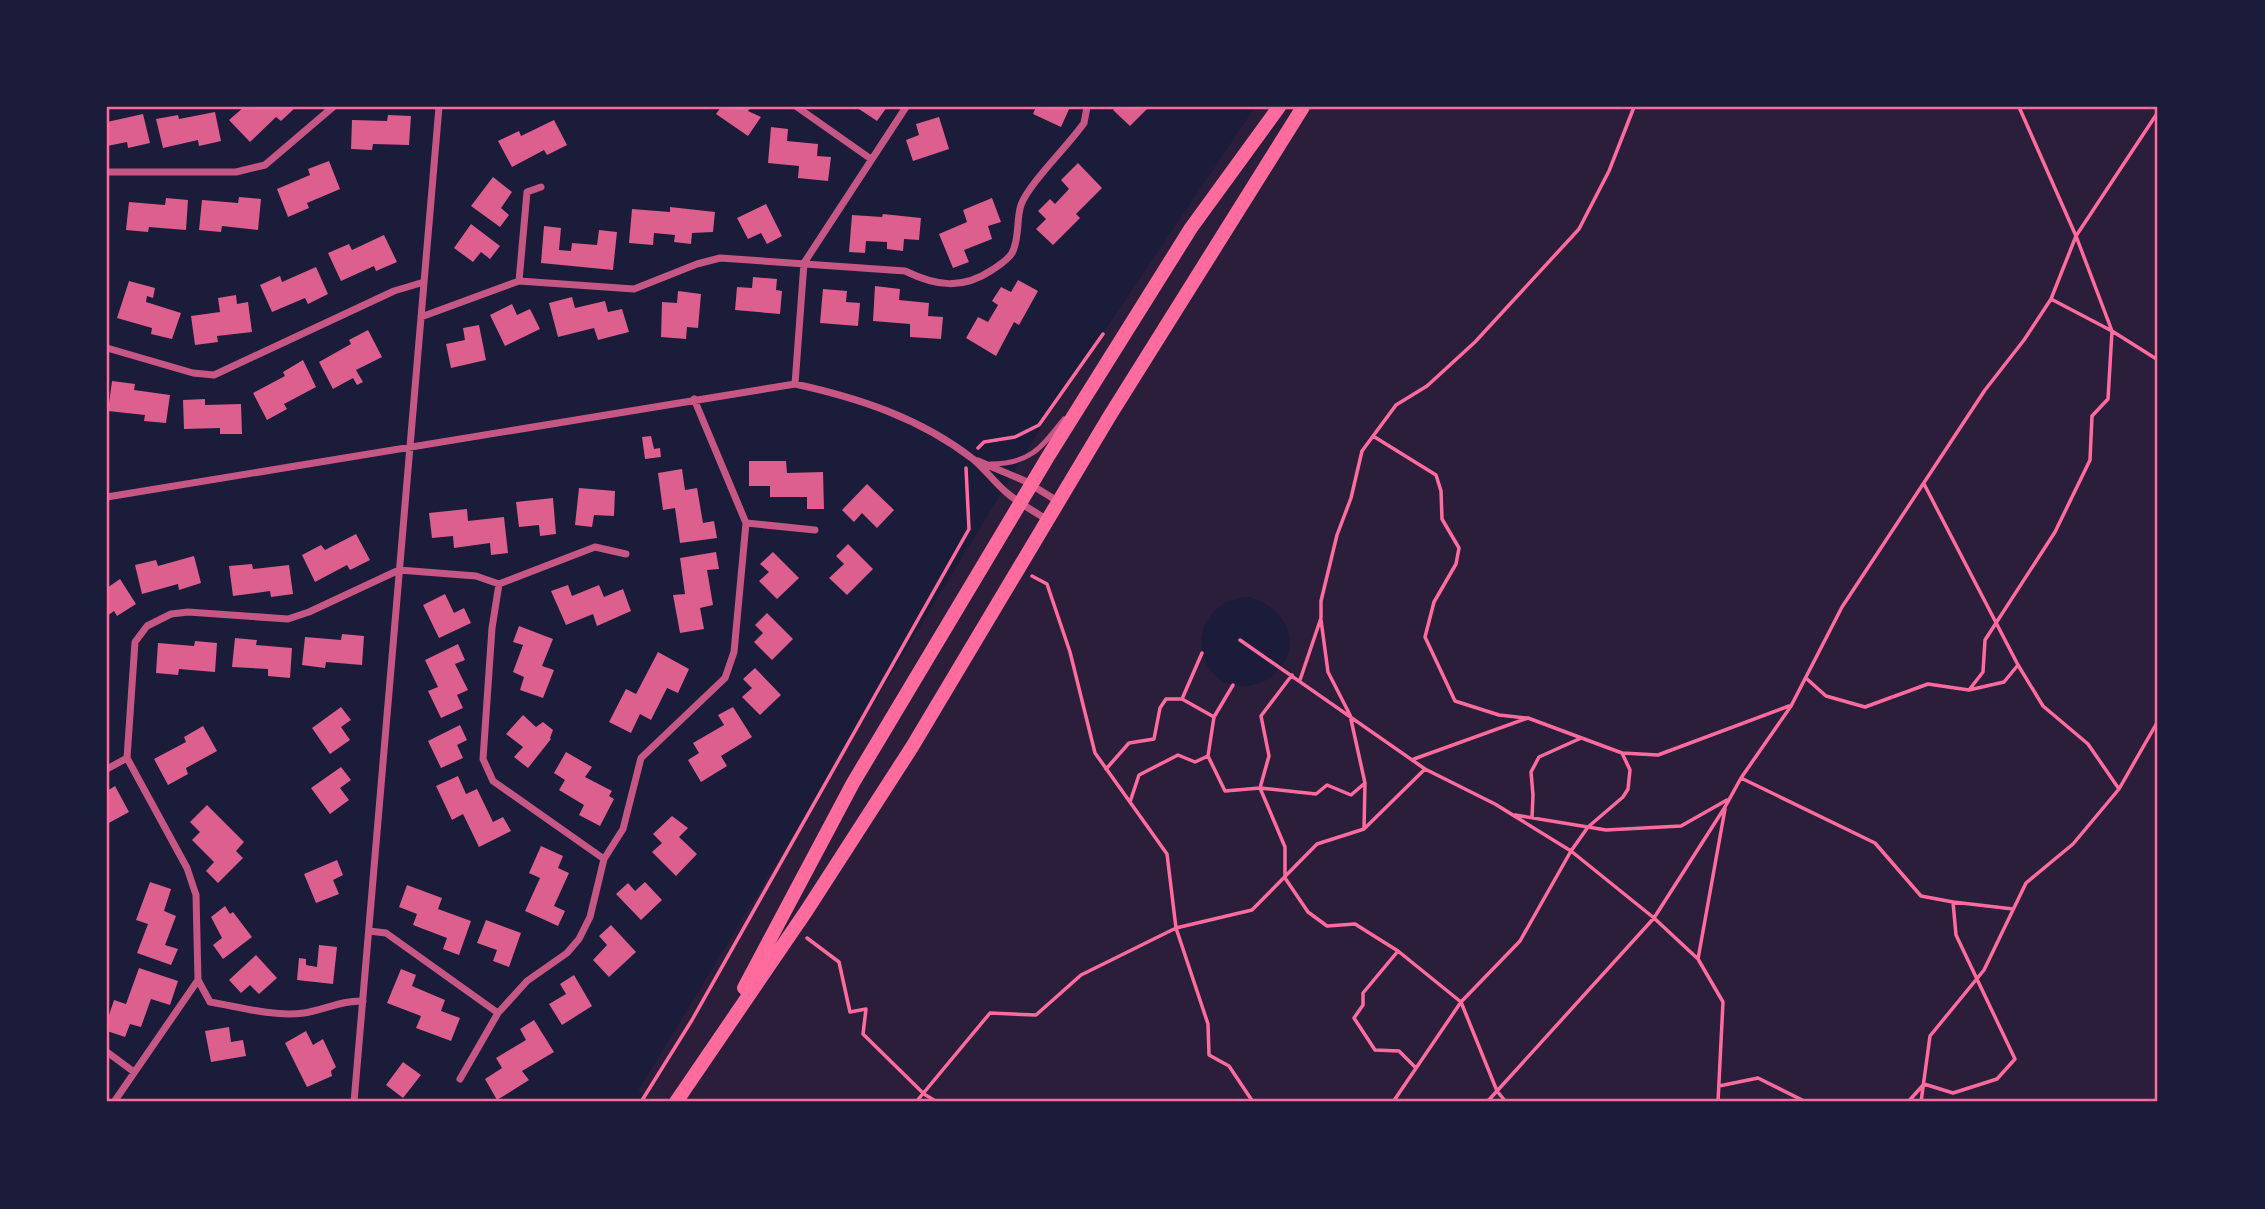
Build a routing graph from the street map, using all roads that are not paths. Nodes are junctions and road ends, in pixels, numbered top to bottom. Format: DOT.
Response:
graph roads {
  1 [pos="333,107"];
  2 [pos="439,107"];
  3 [pos="797,107"];
  4 [pos="906,107"];
  5 [pos="1087,107"];
  6 [pos="1279,107"];
  7 [pos="1303,107"];
  8 [pos="871,159"];
  9 [pos="107,172"];
  10 [pos="541,187"];
  11 [pos="804,263"];
  12 [pos="519,281"];
  13 [pos="424,282"];
  14 [pos="421,317"];
  15 [pos="107,348"];
  16 [pos="1097,378"];
  17 [pos="796,384"];
  18 [pos="694,399"];
  19 [pos="410,447"];
  20 [pos="971,458"];
  21 [pos="987,464"];
  22 [pos="1032,484"];
  23 [pos="107,497"];
  24 [pos="1059,502"];
  25 [pos="1021,503"];
  26 [pos="1048,520"];
  27 [pos="746,523"];
  28 [pos="816,530"];
  29 [pos="625,554"];
  30 [pos="399,570"];
  31 [pos="499,584"];
  32 [pos="127,758"];
  33 [pos="107,769"];
  34 [pos="604,859"];
  35 [pos="369,931"];
  36 [pos="198,981"];
  37 [pos="363,1001"];
  38 [pos="498,1013"];
  39 [pos="716,1042"];
  40 [pos="107,1052"];
  41 [pos="134,1072"];
  42 [pos="460,1079"];
  43 [pos="114,1102"];
  44 [pos="354,1102"];
  45 [pos="676,1102"];
  1 -- 9 [label="street"];
  2 -- 13 [label="street"];
  3 -- 8 [label="street"];
  4 -- 8 [label="street"];
  5 -- 11 [label="street"];
  6 -- 16 [label="main road"];
  7 -- 24 [label="main road"];
  8 -- 11 [label="street"];
  10 -- 12 [label="street"];
  11 -- 12 [label="street"];
  11 -- 17 [label="street"];
  12 -- 14 [label="street"];
  13 -- 14 [label="street"];
  13 -- 15 [label="street"];
  14 -- 19 [label="street"];
  16 -- 21 [label="lane"];
  16 -- 22 [label="main road"];
  17 -- 18 [label="street"];
  17 -- 20 [label="street"];
  18 -- 19 [label="street"];
  18 -- 27 [label="street"];
  19 -- 23 [label="street"];
  19 -- 30 [label="street"];
  20 -- 21 [label="street"];
  20 -- 25 [label="street"];
  21 -- 22 [label="street"];
  22 -- 24 [label="street"];
  22 -- 25 [label="main road"];
  24 -- 26 [label="main road"];
  25 -- 26 [label="street"];
  25 -- 39 [label="main road"];
  26 -- 39 [label="main road"];
  27 -- 28 [label="street"];
  27 -- 34 [label="street"];
  29 -- 31 [label="street"];
  30 -- 31 [label="street"];
  30 -- 32 [label="street"];
  30 -- 35 [label="street"];
  31 -- 34 [label="street"];
  32 -- 33 [label="street"];
  32 -- 36 [label="street"];
  34 -- 38 [label="street"];
  35 -- 37 [label="street"];
  35 -- 38 [label="street"];
  36 -- 37 [label="street"];
  36 -- 41 [label="street"];
  37 -- 44 [label="street"];
  38 -- 42 [label="street"];
  39 -- 45 [label="main road"];
  40 -- 41 [label="street"];
  41 -- 43 [label="street"];
}
